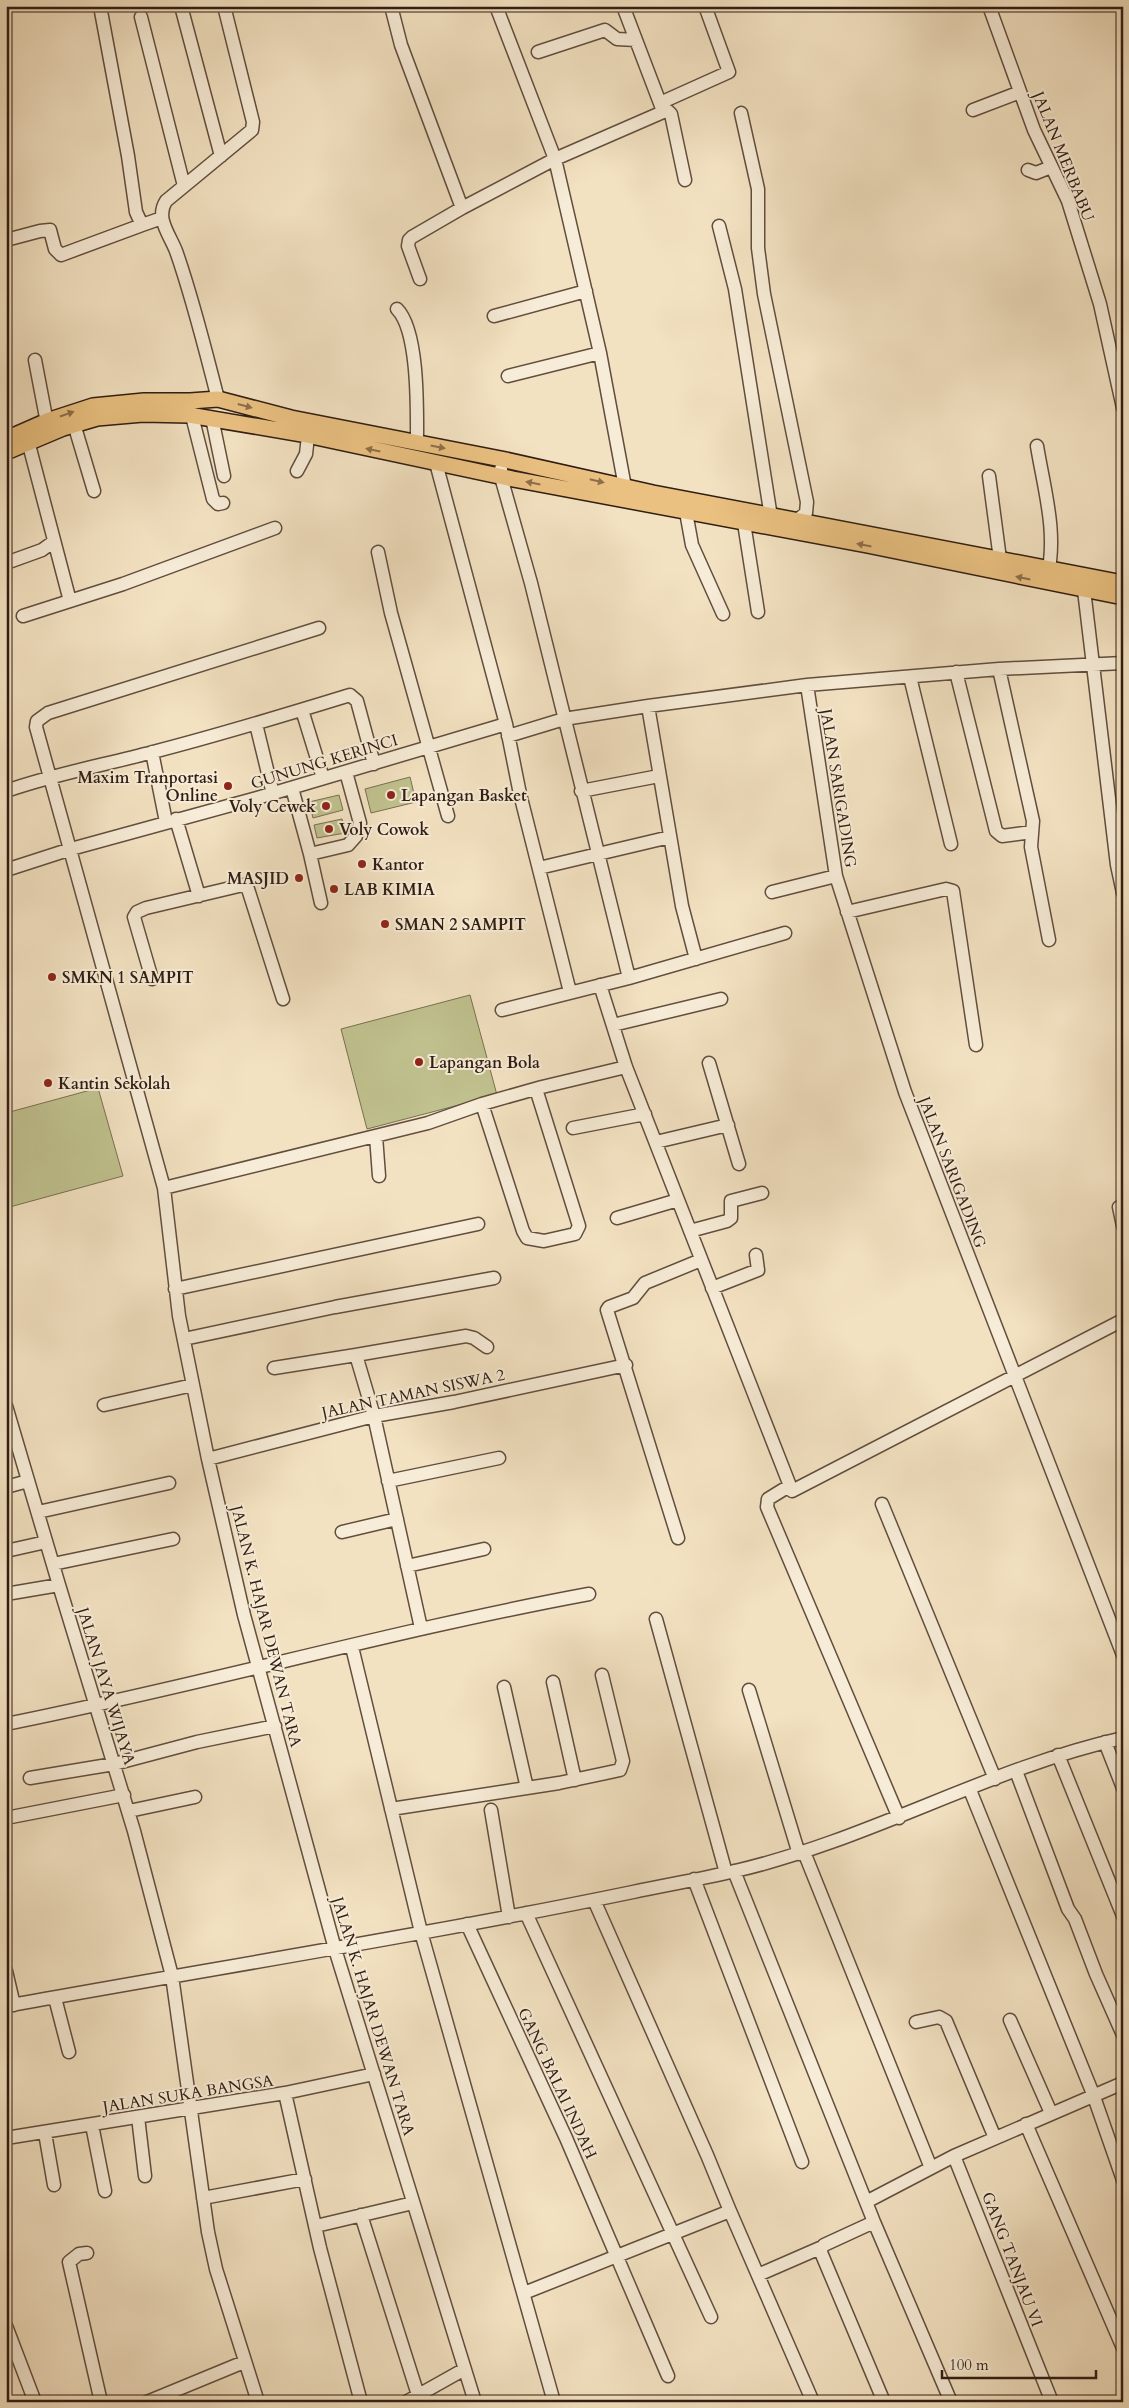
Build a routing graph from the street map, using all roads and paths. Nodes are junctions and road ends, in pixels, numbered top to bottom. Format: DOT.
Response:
graph roads {
  1 [pos="100,6"];
  2 [pos="181,6"];
  3 [pos="224,6"];
  4 [pos="391,6"];
  5 [pos="496,6"];
  6 [pos="623,6"];
  7 [pos="705,6"];
  8 [pos="989,6"];
  9 [pos="141,17"];
  10 [pos="636,40"];
  11 [pos="538,52"];
  12 [pos="1020,92"];
  13 [pos="662,108"];
  14 [pos="973,110"];
  15 [pos="742,113"];
  16 [pos="222,156"];
  17 [pos="555,159"];
  18 [pos="1051,167"];
  19 [pos="1028,170"];
  20 [pos="685,180"];
  21 [pos="184,186"];
  22 [pos="462,208"];
  23 [pos="162,218"];
  24 [pos="142,225"];
  25 [pos="719,226"];
  26 [pos="6,240"];
  27 [pos="420,279"];
  28 [pos="586,291"];
  29 [pos="396,309"];
  30 [pos="494,316"];
  31 [pos="600,353"];
  32 [pos="35,360"];
  33 [pos="1118,366"];
  34 [pos="508,376"];
  35 [pos="218,399"];
  36 [pos="1123,408"];
  37 [pos="192,416"];
  38 [pos="212,418"];
  39 [pos="74,424"];
  40 [pos="48,427"];
  41 [pos="308,436"];
  42 [pos="6,439"];
  43 [pos="28,442"];
  44 [pos="417,443"];
  45 [pos="1037,446"];
  46 [pos="6,452"];
  47 [pos="501,459"];
  48 [pos="436,463"];
  49 [pos="297,471"];
  50 [pos="224,476"];
  51 [pos="501,476"];
  52 [pos="989,476"];
  53 [pos="626,487"];
  54 [pos="94,491"];
  55 [pos="652,499"];
  56 [pos="223,503"];
  57 [pos="686,512"];
  58 [pos="771,517"];
  59 [pos="796,522"];
  60 [pos="744,523"];
  61 [pos="275,528"];
  62 [pos="53,542"];
  63 [pos="378,552"];
  64 [pos="1000,559"];
  65 [pos="6,563"];
  66 [pos="1047,576"];
  67 [pos="1123,583"];
  68 [pos="1084,590"];
  69 [pos="1123,597"];
  70 [pos="70,601"];
  71 [pos="758,612"];
  72 [pos="723,614"];
  73 [pos="23,616"];
  74 [pos="319,628"];
  75 [pos="1123,663"];
  76 [pos="1091,665"];
  77 [pos="999,669"];
  78 [pos="956,672"];
  79 [pos="910,677"];
  80 [pos="807,685"];
  81 [pos="648,706"];
  82 [pos="302,710"];
  83 [pos="564,719"];
  84 [pos="256,724"];
  85 [pos="507,730"];
  86 [pos="428,746"];
  87 [pos="152,752"];
  88 [pos="374,764"];
  89 [pos="346,772"];
  90 [pos="50,776"];
  91 [pos="659,776"];
  92 [pos="323,778"];
  93 [pos="292,788"];
  94 [pos="6,791"];
  95 [pos="581,791"];
  96 [pos="273,794"];
  97 [pos="448,816"];
  98 [pos="171,820"];
  99 [pos="1032,832"];
  100 [pos="670,836"];
  101 [pos="951,844"];
  102 [pos="71,849"];
  103 [pos="310,854"];
  104 [pos="597,854"];
  105 [pos="539,868"];
  106 [pos="6,870"];
  107 [pos="836,876"];
  108 [pos="772,892"];
  109 [pos="1123,893"];
  110 [pos="199,896"];
  111 [pos="321,902"];
  112 [pos="847,912"];
  113 [pos="785,933"];
  114 [pos="1049,940"];
  115 [pos="696,959"];
  116 [pos="629,978"];
  117 [pos="152,979"];
  118 [pos="600,985"];
  119 [pos="570,992"];
  120 [pos="283,999"];
  121 [pos="721,999"];
  122 [pos="502,1010"];
  123 [pos="613,1025"];
  124 [pos="976,1045"];
  125 [pos="709,1063"];
  126 [pos="626,1067"];
  127 [pos="536,1089"];
  128 [pos="482,1104"];
  129 [pos="645,1114"];
  130 [pos="728,1125"];
  131 [pos="574,1128"];
  132 [pos="376,1136"];
  133 [pos="656,1142"];
  134 [pos="740,1164"];
  135 [pos="379,1176"];
  136 [pos="164,1188"];
  137 [pos="762,1193"];
  138 [pos="678,1200"];
  139 [pos="1119,1207"];
  140 [pos="617,1218"];
  141 [pos="478,1224"];
  142 [pos="1123,1226"];
  143 [pos="690,1231"];
  144 [pos="756,1256"];
  145 [pos="701,1260"];
  146 [pos="494,1278"];
  147 [pos="712,1288"];
  148 [pos="175,1289"];
  149 [pos="1123,1320"];
  150 [pos="184,1339"];
  151 [pos="487,1347"];
  152 [pos="356,1355"];
  153 [pos="626,1366"];
  154 [pos="274,1368"];
  155 [pos="1014,1376"];
  156 [pos="193,1385"];
  157 [pos="104,1405"];
  158 [pos="6,1406"];
  159 [pos="374,1416"];
  160 [pos="10,1433"];
  161 [pos="208,1458"];
  162 [pos="499,1458"];
  163 [pos="28,1481"];
  164 [pos="388,1481"];
  165 [pos="169,1483"];
  166 [pos="788,1486"];
  167 [pos="6,1487"];
  168 [pos="882,1504"];
  169 [pos="38,1512"];
  170 [pos="396,1519"];
  171 [pos="342,1532"];
  172 [pos="678,1538"];
  173 [pos="173,1539"];
  174 [pos="46,1542"];
  175 [pos="484,1549"];
  176 [pos="6,1551"];
  177 [pos="53,1564"];
  178 [pos="407,1566"];
  179 [pos="58,1585"];
  180 [pos="6,1594"];
  181 [pos="589,1594"];
  182 [pos="656,1619"];
  183 [pos="421,1628"];
  184 [pos="352,1647"];
  185 [pos="1123,1655"];
  186 [pos="259,1669"];
  187 [pos="602,1675"];
  188 [pos="553,1682"];
  189 [pos="504,1687"];
  190 [pos="749,1690"];
  191 [pos="97,1706"];
  192 [pos="6,1724"];
  193 [pos="275,1726"];
  194 [pos="1123,1738"];
  195 [pos="1105,1742"];
  196 [pos="1058,1756"];
  197 [pos="114,1764"];
  198 [pos="1016,1771"];
  199 [pos="30,1778"];
  200 [pos="995,1779"];
  201 [pos="576,1780"];
  202 [pos="527,1788"];
  203 [pos="1123,1788"];
  204 [pos="970,1790"];
  205 [pos="124,1795"];
  206 [pos="195,1798"];
  207 [pos="391,1809"];
  208 [pos="491,1810"];
  209 [pos="128,1811"];
  210 [pos="6,1818"];
  211 [pos="899,1818"];
  212 [pos="801,1853"];
  213 [pos="730,1872"];
  214 [pos="694,1879"];
  215 [pos="594,1900"];
  216 [pos="526,1914"];
  217 [pos="1123,1916"];
  218 [pos="509,1917"];
  219 [pos="467,1924"];
  220 [pos="421,1932"];
  221 [pos="335,1949"];
  222 [pos="6,1971"];
  223 [pos="172,1976"];
  224 [pos="55,1998"];
  225 [pos="10,2006"];
  226 [pos="1010,2020"];
  227 [pos="916,2022"];
  228 [pos="1123,2035"];
  229 [pos="69,2052"];
  230 [pos="374,2074"];
  231 [pos="1123,2083"];
  232 [pos="285,2093"];
  233 [pos="1094,2094"];
  234 [pos="191,2109"];
  235 [pos="1051,2113"];
  236 [pos="138,2117"];
  237 [pos="1026,2124"];
  238 [pos="92,2125"];
  239 [pos="45,2133"];
  240 [pos="6,2138"];
  241 [pos="995,2138"];
  242 [pos="954,2156"];
  243 [pos="802,2162"];
  244 [pos="931,2168"];
  245 [pos="145,2176"];
  246 [pos="305,2180"];
  247 [pos="1123,2180"];
  248 [pos="54,2186"];
  249 [pos="106,2191"];
  250 [pos="203,2198"];
  251 [pos="866,2202"];
  252 [pos="413,2203"];
  253 [pos="730,2211"];
  254 [pos="361,2215"];
  255 [pos="874,2222"];
  256 [pos="316,2226"];
  257 [pos="673,2235"];
  258 [pos="820,2248"];
  259 [pos="87,2253"];
  260 [pos="618,2256"];
  261 [pos="758,2275"];
  262 [pos="524,2293"];
  263 [pos="711,2317"];
  264 [pos="6,2326"];
  265 [pos="1123,2348"];
  266 [pos="244,2362"];
  267 [pos="464,2370"];
  268 [pos="668,2376"];
  269 [pos="418,2395"];
  270 [pos="166,2398"];
  271 [pos="1123,2400"];
  272 [pos="551,2401"];
  273 [pos="35,2402"];
  274 [pos="101,2402"];
  275 [pos="147,2402"];
  276 [pos="258,2402"];
  277 [pos="361,2402"];
  278 [pos="406,2402"];
  279 [pos="475,2402"];
  280 [pos="812,2402"];
  281 [pos="884,2402"];
  282 [pos="951,2402"];
  283 [pos="1052,2402"];
  284 [pos="1119,2402"];
  1 -- 24 [label="street"];
  2 -- 16 [label="street"];
  3 -- 16 [label="street"];
  4 -- 22 [label="street"];
  5 -- 17 [label="street"];
  6 -- 10 [label="street"];
  7 -- 13 [label="street"];
  8 -- 12 [label="street, JALAN MERBABU"];
  9 -- 21 [label="street"];
  10 -- 11 [label="street"];
  10 -- 13 [label="street"];
  12 -- 14 [label="street"];
  12 -- 18 [label="street, JALAN MERBABU"];
  13 -- 17 [label="street"];
  13 -- 20 [label="street"];
  15 -- 59 [label="street"];
  16 -- 21 [label="street"];
  17 -- 22 [label="street"];
  17 -- 28 [label="street"];
  18 -- 19 [label="street"];
  18 -- 33 [label="street, JALAN MERBABU"];
  21 -- 23 [label="street"];
  22 -- 27 [label="street"];
  23 -- 24 [label="street"];
  23 -- 35 [label="street"];
  24 -- 26 [label="street"];
  25 -- 58 [label="street"];
  28 -- 30 [label="street"];
  28 -- 31 [label="street"];
  29 -- 44 [label="street"];
  31 -- 34 [label="street"];
  31 -- 53 [label="street"];
  32 -- 40 [label="street"];
  33 -- 36 [label="street, JALAN MERBABU"];
  40 -- 35 [label="main road, one-way"];
  35 -- 44 [label="main road, one-way"];
  37 -- 38 [label="main road"];
  37 -- 39 [label="main road"];
  37 -- 56 [label="street"];
  38 -- 41 [label="main road"];
  38 -- 50 [label="street"];
  39 -- 40 [label="main road"];
  39 -- 54 [label="street"];
  40 -- 42 [label="main road"];
  40 -- 43 [label="main road"];
  48 -- 41 [label="main road, one-way"];
  41 -- 49 [label="street"];
  43 -- 46 [label="main road"];
  43 -- 62 [label="street"];
  44 -- 47 [label="main road, one-way"];
  45 -- 66 [label="street"];
  47 -- 51 [label="street"];
  47 -- 53 [label="main road, one-way"];
  48 -- 51 [label="main road"];
  48 -- 85 [label="street"];
  55 -- 51 [label="main road, one-way"];
  51 -- 83 [label="street"];
  52 -- 64 [label="street"];
  53 -- 55 [label="main road"];
  55 -- 57 [label="main road"];
  55 -- 58 [label="main road"];
  57 -- 60 [label="main road"];
  57 -- 72 [label="street"];
  58 -- 59 [label="main road"];
  59 -- 64 [label="main road"];
  66 -- 60 [label="main road, one-way"];
  60 -- 71 [label="street"];
  61 -- 70 [label="street"];
  62 -- 65 [label="street"];
  62 -- 70 [label="street"];
  63 -- 86 [label="street"];
  64 -- 66 [label="main road"];
  66 -- 67 [label="main road"];
  66 -- 68 [label="main road"];
  68 -- 69 [label="main road"];
  68 -- 76 [label="street"];
  70 -- 73 [label="street"];
  74 -- 90 [label="street, JALAN K. HAJAR DEWAN TARA"];
  75 -- 76 [label="street, GUNUNG KERINCI"];
  76 -- 77 [label="street, GUNUNG KERINCI"];
  76 -- 109 [label="street"];
  77 -- 78 [label="street, GUNUNG KERINCI"];
  77 -- 99 [label="street"];
  78 -- 79 [label="street, GUNUNG KERINCI"];
  78 -- 99 [label="street"];
  79 -- 80 [label="street, GUNUNG KERINCI"];
  79 -- 101 [label="street"];
  80 -- 81 [label="street, GUNUNG KERINCI"];
  80 -- 107 [label="street, JALAN SARIGADING"];
  81 -- 83 [label="street, GUNUNG KERINCI"];
  81 -- 91 [label="street"];
  82 -- 84 [label="street"];
  82 -- 88 [label="street"];
  82 -- 92 [label="street"];
  83 -- 85 [label="street, GUNUNG KERINCI"];
  83 -- 95 [label="street"];
  84 -- 87 [label="street"];
  84 -- 96 [label="street"];
  85 -- 86 [label="street, GUNUNG KERINCI"];
  85 -- 105 [label="street"];
  86 -- 88 [label="street, GUNUNG KERINCI"];
  86 -- 97 [label="street"];
  87 -- 90 [label="street"];
  87 -- 98 [label="street"];
  88 -- 89 [label="street, GUNUNG KERINCI"];
  89 -- 92 [label="street, GUNUNG KERINCI"];
  89 -- 103 [label="street"];
  90 -- 94 [label="street"];
  90 -- 102 [label="street, JALAN K. HAJAR DEWAN TARA"];
  91 -- 95 [label="street"];
  91 -- 100 [label="street"];
  92 -- 93 [label="street, GUNUNG KERINCI"];
  93 -- 96 [label="street, GUNUNG KERINCI"];
  93 -- 103 [label="street"];
  95 -- 104 [label="street"];
  96 -- 98 [label="street, GUNUNG KERINCI"];
  98 -- 102 [label="street, GUNUNG KERINCI"];
  98 -- 110 [label="street"];
  99 -- 114 [label="street"];
  100 -- 104 [label="street"];
  100 -- 115 [label="street"];
  102 -- 106 [label="street, GUNUNG KERINCI"];
  102 -- 136 [label="street, JALAN K. HAJAR DEWAN TARA"];
  103 -- 111 [label="street"];
  104 -- 105 [label="street"];
  104 -- 116 [label="street"];
  105 -- 119 [label="street"];
  107 -- 108 [label="street"];
  107 -- 112 [label="street, JALAN SARIGADING"];
  110 -- 117 [label="street"];
  110 -- 120 [label="street"];
  112 -- 124 [label="street"];
  112 -- 155 [label="street, JALAN SARIGADING"];
  113 -- 115 [label="street"];
  115 -- 116 [label="street"];
  116 -- 118 [label="street"];
  118 -- 119 [label="street"];
  118 -- 123 [label="street"];
  119 -- 122 [label="street"];
  121 -- 123 [label="street"];
  123 -- 126 [label="street"];
  125 -- 130 [label="street"];
  126 -- 127 [label="street"];
  126 -- 129 [label="street"];
  127 -- 128 [label="street"];
  127 -- 128 [label="street"];
  128 -- 132 [label="street"];
  129 -- 131 [label="street"];
  129 -- 133 [label="street"];
  130 -- 133 [label="street"];
  130 -- 134 [label="street"];
  132 -- 135 [label="street"];
  132 -- 136 [label="street"];
  133 -- 138 [label="street"];
  136 -- 148 [label="street, JALAN K. HAJAR DEWAN TARA"];
  137 -- 143 [label="street"];
  138 -- 140 [label="street"];
  138 -- 143 [label="street"];
  139 -- 142 [label="street"];
  141 -- 148 [label="street"];
  143 -- 145 [label="street"];
  144 -- 147 [label="street"];
  145 -- 147 [label="street"];
  145 -- 153 [label="street"];
  146 -- 150 [label="street"];
  147 -- 166 [label="street"];
  148 -- 150 [label="street, JALAN K. HAJAR DEWAN TARA"];
  149 -- 155 [label="street"];
  150 -- 156 [label="street, JALAN K. HAJAR DEWAN TARA"];
  151 -- 152 [label="street"];
  152 -- 154 [label="street"];
  152 -- 159 [label="street"];
  153 -- 159 [label="street, JALAN TAMAN SISWA 2"];
  153 -- 172 [label="street"];
  155 -- 166 [label="street"];
  155 -- 185 [label="street, JALAN SARIGADING"];
  156 -- 157 [label="street"];
  156 -- 161 [label="street, JALAN K. HAJAR DEWAN TARA"];
  158 -- 160 [label="street, JALAN JAYA WIJAYA"];
  159 -- 161 [label="street, JALAN TAMAN SISWA 2"];
  159 -- 164 [label="street"];
  160 -- 163 [label="street, JALAN JAYA WIJAYA"];
  161 -- 186 [label="street, JALAN K. HAJAR DEWAN TARA"];
  162 -- 164 [label="street"];
  163 -- 167 [label="street"];
  163 -- 169 [label="street, JALAN JAYA WIJAYA"];
  164 -- 170 [label="street"];
  165 -- 169 [label="street"];
  166 -- 211 [label="street"];
  168 -- 200 [label="street"];
  169 -- 174 [label="street, JALAN JAYA WIJAYA"];
  170 -- 171 [label="street"];
  170 -- 178 [label="street"];
  173 -- 177 [label="street"];
  174 -- 176 [label="street"];
  174 -- 177 [label="street, JALAN JAYA WIJAYA"];
  175 -- 178 [label="street"];
  177 -- 179 [label="street, JALAN JAYA WIJAYA"];
  178 -- 183 [label="street"];
  179 -- 180 [label="street"];
  179 -- 191 [label="street, JALAN JAYA WIJAYA"];
  181 -- 183 [label="street"];
  182 -- 213 [label="street"];
  183 -- 184 [label="street"];
  184 -- 186 [label="street"];
  184 -- 207 [label="street"];
  186 -- 191 [label="street"];
  186 -- 193 [label="street, JALAN K. HAJAR DEWAN TARA"];
  187 -- 201 [label="street"];
  188 -- 201 [label="street"];
  189 -- 202 [label="street"];
  190 -- 212 [label="street"];
  191 -- 192 [label="street"];
  191 -- 197 [label="street, JALAN JAYA WIJAYA"];
  193 -- 197 [label="street"];
  193 -- 221 [label="street, JALAN K. HAJAR DEWAN TARA"];
  194 -- 195 [label="street"];
  195 -- 196 [label="street"];
  195 -- 203 [label="street"];
  196 -- 198 [label="street"];
  196 -- 217 [label="street"];
  197 -- 199 [label="street"];
  197 -- 205 [label="street, JALAN JAYA WIJAYA"];
  198 -- 200 [label="street"];
  198 -- 228 [label="street"];
  200 -- 204 [label="street"];
  201 -- 202 [label="street"];
  202 -- 207 [label="street"];
  204 -- 211 [label="street"];
  204 -- 233 [label="street"];
  205 -- 209 [label="street, JALAN JAYA WIJAYA"];
  205 -- 210 [label="street"];
  206 -- 209 [label="street"];
  207 -- 220 [label="street"];
  208 -- 218 [label="street"];
  209 -- 223 [label="street, JALAN JAYA WIJAYA"];
  211 -- 212 [label="street"];
  212 -- 213 [label="street"];
  212 -- 244 [label="street"];
  213 -- 214 [label="street"];
  213 -- 251 [label="street"];
  214 -- 215 [label="street"];
  214 -- 243 [label="street"];
  215 -- 216 [label="street"];
  215 -- 253 [label="street"];
  216 -- 218 [label="street"];
  216 -- 257 [label="street"];
  218 -- 219 [label="street"];
  219 -- 220 [label="street"];
  219 -- 260 [label="street, GANG BALAI INDAH"];
  220 -- 221 [label="street"];
  220 -- 262 [label="street"];
  221 -- 223 [label="street"];
  221 -- 230 [label="street, JALAN K. HAJAR DEWAN TARA"];
  222 -- 225 [label="street"];
  223 -- 224 [label="street"];
  223 -- 234 [label="street, JALAN JAYA WIJAYA"];
  224 -- 225 [label="street"];
  224 -- 229 [label="street"];
  226 -- 235 [label="street"];
  227 -- 241 [label="street"];
  230 -- 232 [label="street, JALAN SUKA BANGSA"];
  230 -- 252 [label="street, JALAN K. HAJAR DEWAN TARA"];
  231 -- 233 [label="street"];
  232 -- 234 [label="street, JALAN SUKA BANGSA"];
  232 -- 246 [label="street"];
  233 -- 235 [label="street"];
  233 -- 247 [label="street"];
  234 -- 236 [label="street, JALAN SUKA BANGSA"];
  234 -- 250 [label="street, JALAN JAYA WIJAYA"];
  235 -- 237 [label="street"];
  236 -- 238 [label="street, JALAN SUKA BANGSA"];
  236 -- 245 [label="street"];
  237 -- 241 [label="street"];
  237 -- 265 [label="street"];
  238 -- 239 [label="street, JALAN SUKA BANGSA"];
  238 -- 249 [label="street"];
  239 -- 240 [label="street, JALAN SUKA BANGSA"];
  239 -- 248 [label="street"];
  241 -- 242 [label="street"];
  242 -- 244 [label="street"];
  242 -- 283 [label="street, GANG TANJAU VI"];
  244 -- 251 [label="street"];
  246 -- 250 [label="street"];
  246 -- 256 [label="street"];
  250 -- 266 [label="street, JALAN JAYA WIJAYA"];
  251 -- 255 [label="street"];
  252 -- 254 [label="street"];
  252 -- 267 [label="street, JALAN K. HAJAR DEWAN TARA"];
  253 -- 257 [label="street"];
  253 -- 261 [label="street"];
  254 -- 256 [label="street"];
  254 -- 269 [label="street"];
  255 -- 258 [label="street"];
  255 -- 282 [label="street"];
  256 -- 277 [label="street"];
  257 -- 260 [label="street"];
  257 -- 263 [label="street"];
  258 -- 261 [label="street"];
  258 -- 281 [label="street"];
  259 -- 274 [label="street"];
  260 -- 262 [label="street"];
  260 -- 268 [label="street, GANG BALAI INDAH"];
  261 -- 280 [label="street"];
  262 -- 272 [label="street"];
  264 -- 273 [label="street"];
  266 -- 270 [label="street"];
  266 -- 276 [label="street, JALAN JAYA WIJAYA"];
  267 -- 269 [label="street"];
  267 -- 279 [label="street, JALAN K. HAJAR DEWAN TARA"];
  269 -- 278 [label="street"];
  270 -- 275 [label="street"];
  271 -- 284 [label="street"];
}
